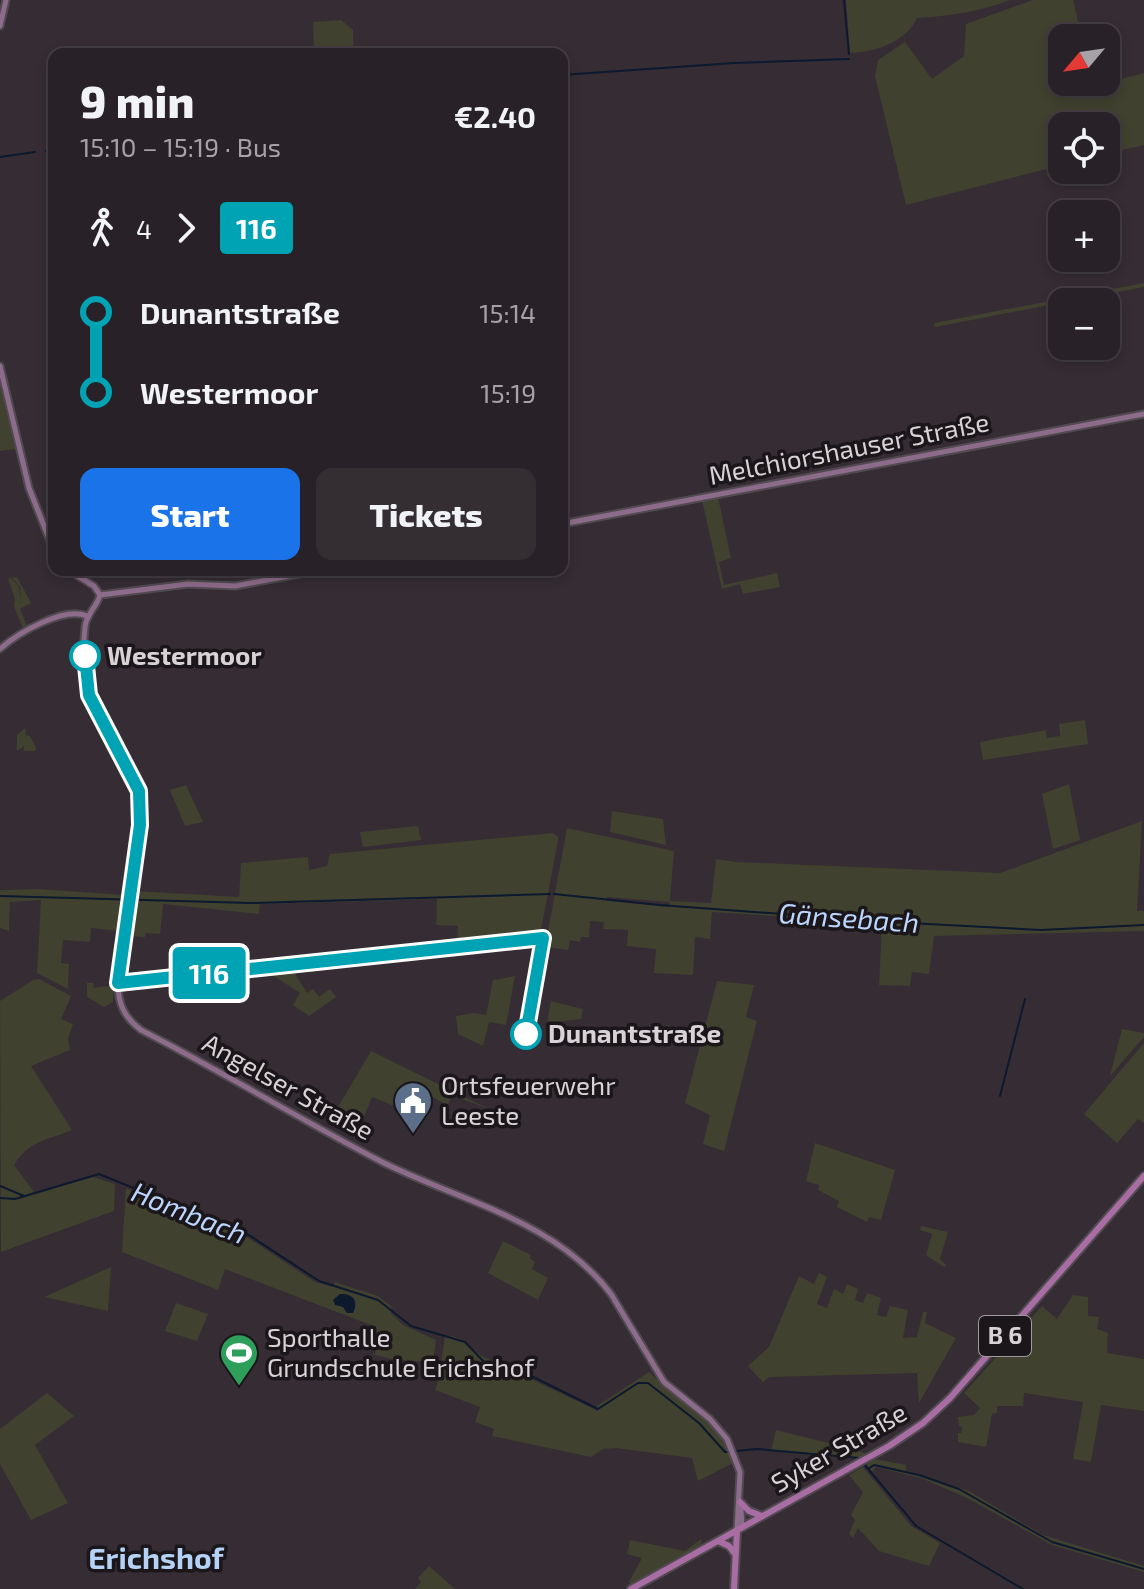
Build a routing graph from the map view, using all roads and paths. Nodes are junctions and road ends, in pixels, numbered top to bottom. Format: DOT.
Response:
graph roads {
  1 [pos="6,0"];
  2 [pos="0,26"];
  3 [pos="0,366"];
  4 [pos="1144,414"];
  5 [pos="568,523"];
  6 [pos="48,536"];
  7 [pos="78,576"];
  8 [pos="288,576"];
  9 [pos="100,595"];
  10 [pos="87,616"];
  11 [pos="0,649"];
  12 [pos="1144,1176"];
  13 [pos="740,1505"];
  14 [pos="762,1516"];
  15 [pos="740,1529"];
  16 [pos="718,1541"];
  17 [pos="737,1556"];
  18 [pos="631,1589"];
  19 [pos="734,1589"];
  1 -- 2 [label="main road"];
  3 -- 6 [label="main road"];
  4 -- 5 [label="main road, Melchiorshauser Straße"];
  7 -- 9 [label="main road"];
  8 -- 9 [label="main road"];
  9 -- 10 [label="main road"];
  10 -- 11 [label="main road"];
  10 -- 13 [label="main road, Angelser Straße"];
  12 -- 14 [label="main road, Syker Straße / B 6"];
  13 -- 14 [label="main road"];
  13 -- 15 [label="main road, Angelser Straße"];
  14 -- 15 [label="main road, Syker Straße / B 6"];
  15 -- 16 [label="main road, B 6"];
  15 -- 17 [label="main road"];
  16 -- 17 [label="main road"];
  16 -- 18 [label="main road, B 6"];
  17 -- 19 [label="main road"];
}
